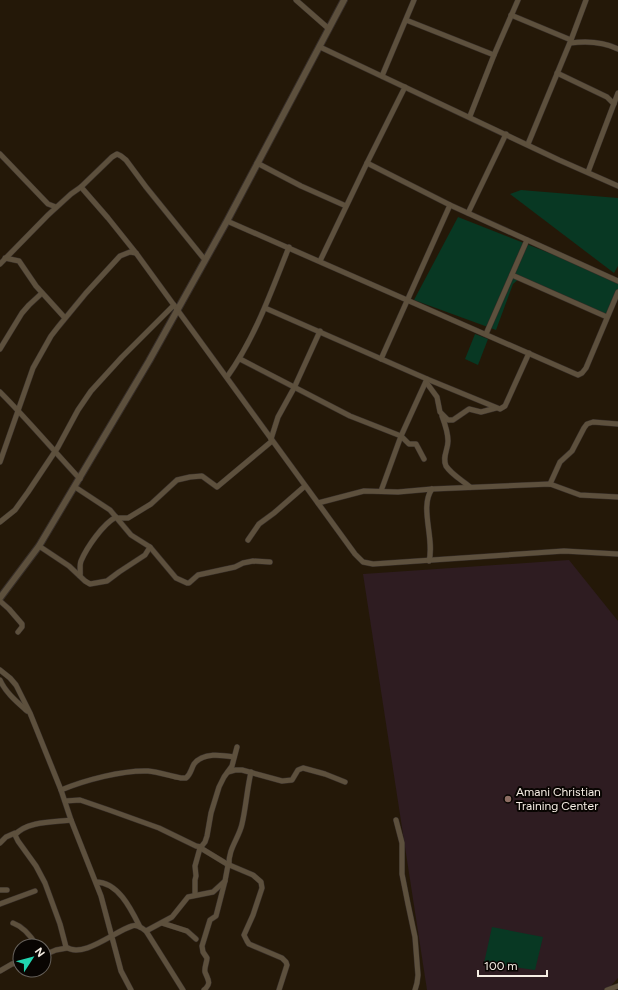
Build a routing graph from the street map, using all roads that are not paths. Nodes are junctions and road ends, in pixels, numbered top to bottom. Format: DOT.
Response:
graph roads {
  1 [pos="296,0"];
  2 [pos="344,0"];
  3 [pos="414,0"];
  4 [pos="518,0"];
  5 [pos="586,0"];
  6 [pos="511,15"];
  7 [pos="406,20"];
  8 [pos="329,30"];
  9 [pos="570,42"];
  10 [pos="320,47"];
  11 [pos="618,49"];
  12 [pos="494,55"];
  13 [pos="557,73"];
  14 [pos="382,76"];
  15 [pos="405,87"];
  16 [pos="618,93"];
  17 [pos="614,104"];
  18 [pos="470,116"];
  19 [pos="506,134"];
  20 [pos="528,144"];
  21 [pos="0,154"];
  22 [pos="257,163"];
  23 [pos="367,163"];
  24 [pos="588,172"];
  25 [pos="618,186"];
  26 [pos="81,187"];
  27 [pos="48,204"];
  28 [pos="450,205"];
  29 [pos="346,206"];
  30 [pos="56,207"];
  31 [pos="468,212"];
  32 [pos="48,214"];
  33 [pos="227,221"];
  34 [pos="527,240"];
  35 [pos="289,247"];
  36 [pos="136,253"];
  37 [pos="5,258"];
  38 [pos="205,260"];
  39 [pos="320,261"];
  40 [pos="0,264"];
  41 [pos="512,275"];
  42 [pos="618,281"];
  43 [pos="618,292"];
  44 [pos="42,293"];
  45 [pos="407,299"];
  46 [pos="175,307"];
  47 [pos="265,308"];
  48 [pos="65,318"];
  49 [pos="607,318"];
  50 [pos="320,331"];
  51 [pos="486,334"];
  52 [pos="0,349"];
  53 [pos="529,353"];
  54 [pos="240,359"];
  55 [pos="381,359"];
  56 [pos="226,377"];
  57 [pos="426,380"];
  58 [pos="294,388"];
  59 [pos="0,392"];
  60 [pos="496,408"];
  61 [pos="18,410"];
  62 [pos="442,415"];
  63 [pos="618,424"];
  64 [pos="401,436"];
  65 [pos="271,440"];
  66 [pos="54,452"];
  67 [pos="424,459"];
  68 [pos="0,462"];
  69 [pos="80,479"];
  70 [pos="550,484"];
  71 [pos="305,486"];
  72 [pos="75,487"];
  73 [pos="470,487"];
  74 [pos="432,489"];
  75 [pos="381,491"];
  76 [pos="618,498"];
  77 [pos="318,503"];
  78 [pos="117,517"];
  79 [pos="0,522"];
  80 [pos="248,540"];
  81 [pos="39,546"];
  82 [pos="150,547"];
  83 [pos="618,554"];
  84 [pos="429,561"];
  85 [pos="270,562"];
  86 [pos="80,576"];
  87 [pos="0,598"];
  88 [pos="0,601"];
  89 [pos="18,632"];
  90 [pos="0,670"];
  91 [pos="0,680"];
  92 [pos="30,713"];
  93 [pos="237,747"];
  94 [pos="234,757"];
  95 [pos="227,772"];
  96 [pos="251,772"];
  97 [pos="345,782"];
  98 [pos="61,790"];
  99 [pos="65,801"];
  100 [pos="71,820"];
  101 [pos="396,820"];
  102 [pos="15,834"];
  103 [pos="0,844"];
  104 [pos="200,848"];
  105 [pos="229,865"];
  106 [pos="225,881"];
  107 [pos="96,882"];
  108 [pos="0,890"];
  109 [pos="7,890"];
  110 [pos="35,890"];
  111 [pos="195,895"];
  112 [pos="0,904"];
  113 [pos="13,923"];
  114 [pos="162,923"];
  115 [pos="140,927"];
  116 [pos="146,931"];
  117 [pos="111,936"];
  118 [pos="31,938"];
  119 [pos="196,939"];
  120 [pos="67,948"];
  121 [pos="52,952"];
  122 [pos="12,964"];
  123 [pos="0,971"];
  124 [pos="618,986"];
  125 [pos="131,990"];
  126 [pos="183,990"];
  127 [pos="204,990"];
  128 [pos="279,990"];
  129 [pos="415,990"];
  130 [pos="607,990"];
  1 -- 8 [label="street"];
  2 -- 8 [label="street"];
  3 -- 7 [label="street"];
  4 -- 6 [label="street"];
  5 -- 9 [label="street"];
  6 -- 9 [label="street"];
  6 -- 12 [label="street"];
  7 -- 12 [label="street"];
  7 -- 14 [label="street"];
  8 -- 10 [label="street"];
  9 -- 11 [label="street"];
  9 -- 13 [label="street"];
  10 -- 14 [label="street"];
  10 -- 22 [label="street"];
  12 -- 18 [label="street"];
  13 -- 17 [label="street"];
  13 -- 20 [label="street"];
  14 -- 15 [label="street"];
  15 -- 18 [label="street"];
  15 -- 23 [label="street"];
  16 -- 17 [label="street"];
  17 -- 24 [label="street"];
  18 -- 19 [label="street"];
  19 -- 20 [label="street"];
  19 -- 31 [label="street"];
  20 -- 24 [label="street"];
  21 -- 27 [label="street"];
  22 -- 29 [label="street"];
  22 -- 33 [label="street"];
  23 -- 28 [label="street"];
  23 -- 29 [label="street"];
  24 -- 25 [label="street"];
  26 -- 30 [label="street"];
  26 -- 36 [label="street"];
  26 -- 38 [label="street"];
  27 -- 30 [label="street"];
  27 -- 32 [label="street"];
  28 -- 31 [label="street"];
  28 -- 45 [label="street"];
  29 -- 39 [label="street"];
  30 -- 32 [label="street"];
  31 -- 34 [label="street"];
  32 -- 37 [label="street"];
  33 -- 35 [label="street"];
  33 -- 38 [label="street"];
  34 -- 41 [label="street"];
  34 -- 42 [label="street"];
  35 -- 39 [label="street"];
  35 -- 47 [label="street"];
  36 -- 46 [label="street"];
  36 -- 48 [label="street"];
  37 -- 40 [label="street"];
  37 -- 44 [label="street"];
  38 -- 46 [label="street"];
  39 -- 45 [label="street"];
  41 -- 49 [label="street"];
  41 -- 51 [label="street"];
  43 -- 49 [label="street"];
  44 -- 48 [label="street"];
  44 -- 52 [label="street"];
  45 -- 51 [label="street"];
  45 -- 55 [label="street"];
  46 -- 56 [label="street"];
  46 -- 66 [label="street"];
  46 -- 69 [label="street"];
  47 -- 50 [label="street"];
  47 -- 54 [label="street"];
  48 -- 61 [label="street"];
  49 -- 53 [label="street"];
  50 -- 55 [label="street"];
  50 -- 58 [label="street"];
  51 -- 53 [label="street"];
  53 -- 60 [label="street"];
  54 -- 56 [label="street"];
  54 -- 58 [label="street"];
  55 -- 57 [label="street"];
  56 -- 65 [label="street"];
  57 -- 60 [label="street"];
  57 -- 62 [label="street"];
  57 -- 64 [label="street"];
  58 -- 64 [label="street"];
  58 -- 65 [label="street"];
  59 -- 61 [label="street"];
  60 -- 62 [label="street"];
  61 -- 66 [label="street"];
  61 -- 68 [label="street"];
  62 -- 73 [label="street"];
  63 -- 70 [label="street"];
  64 -- 67 [label="street"];
  64 -- 75 [label="street"];
  65 -- 71 [label="street"];
  65 -- 78 [label="street"];
  66 -- 69 [label="street"];
  66 -- 79 [label="street"];
  69 -- 72 [label="street"];
  70 -- 73 [label="street"];
  70 -- 76 [label="street"];
  71 -- 77 [label="street"];
  71 -- 80 [label="street"];
  72 -- 78 [label="street"];
  72 -- 81 [label="street"];
  73 -- 74 [label="street"];
  74 -- 75 [label="street"];
  74 -- 84 [label="street"];
  75 -- 77 [label="street"];
  77 -- 84 [label="street"];
  78 -- 82 [label="street"];
  78 -- 86 [label="street"];
  81 -- 86 [label="street"];
  81 -- 87 [label="street"];
  82 -- 85 [label="street"];
  82 -- 86 [label="street"];
  83 -- 84 [label="street"];
  88 -- 89 [label="street"];
  90 -- 92 [label="street"];
  91 -- 92 [label="street"];
  92 -- 98 [label="street"];
  93 -- 94 [label="street"];
  94 -- 95 [label="street"];
  94 -- 98 [label="street"];
  95 -- 96 [label="street"];
  95 -- 104 [label="street"];
  96 -- 97 [label="street"];
  96 -- 105 [label="street"];
  98 -- 99 [label="street"];
  99 -- 100 [label="street"];
  99 -- 104 [label="street"];
  100 -- 102 [label="street"];
  100 -- 107 [label="street"];
  101 -- 129 [label="street"];
  102 -- 103 [label="street"];
  102 -- 120 [label="street"];
  104 -- 105 [label="street"];
  104 -- 111 [label="street"];
  105 -- 106 [label="street"];
  105 -- 128 [label="street"];
  106 -- 111 [label="street"];
  106 -- 127 [label="street"];
  107 -- 115 [label="street"];
  107 -- 117 [label="street"];
  108 -- 109 [label="street"];
  110 -- 112 [label="street"];
  111 -- 114 [label="street"];
  113 -- 118 [label="street"];
  114 -- 116 [label="street"];
  114 -- 119 [label="street"];
  115 -- 116 [label="street"];
  115 -- 117 [label="street"];
  116 -- 126 [label="street"];
  117 -- 120 [label="street"];
  117 -- 125 [label="street"];
  120 -- 121 [label="street"];
  122 -- 123 [label="street"];
  124 -- 130 [label="street"];
}
